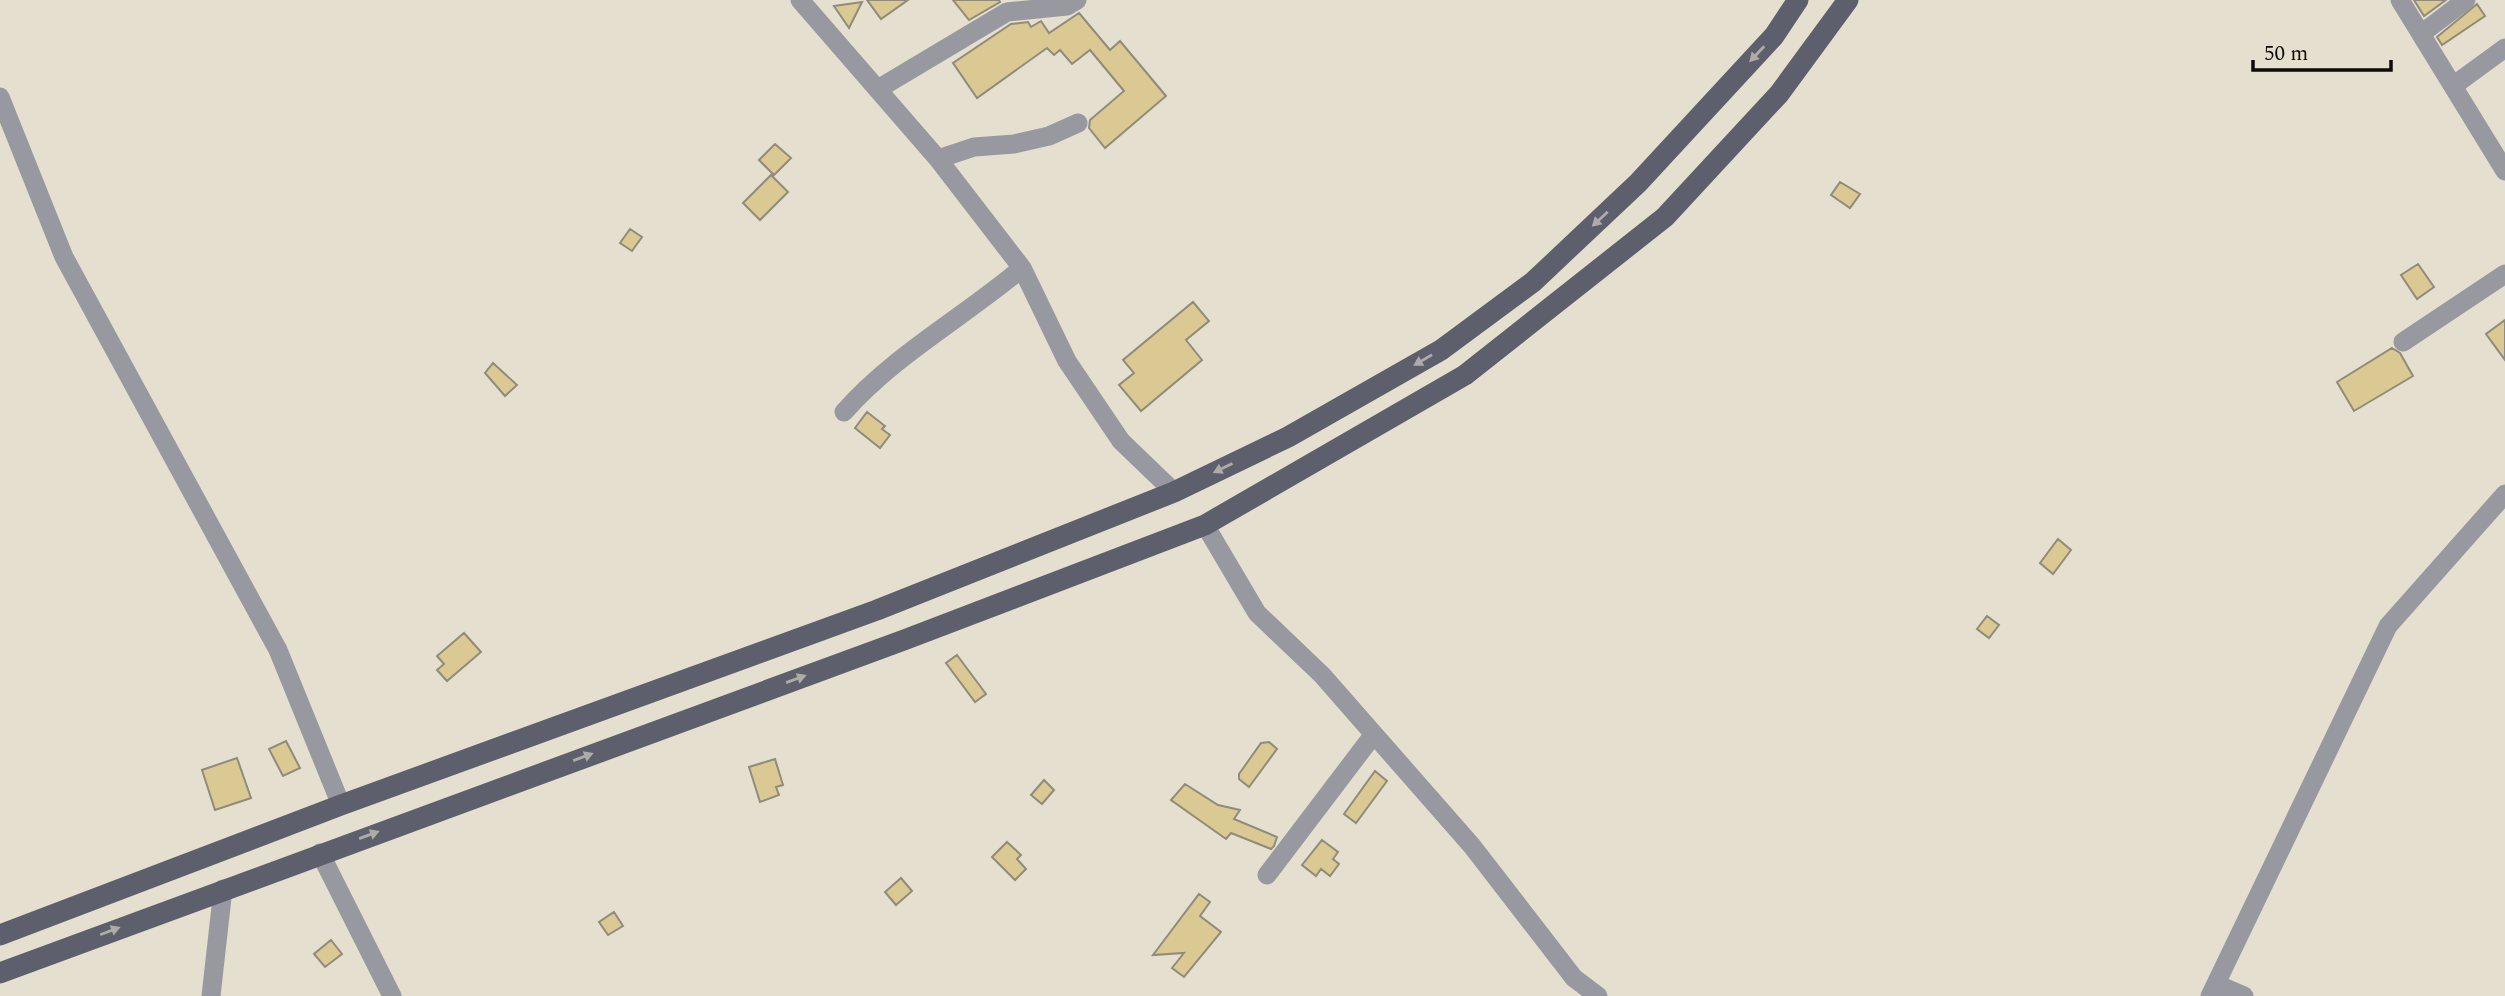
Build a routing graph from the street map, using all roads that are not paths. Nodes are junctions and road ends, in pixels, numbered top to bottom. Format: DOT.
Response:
graph roads {
  1 [pos="800,0"];
  2 [pos="1077,0"];
  3 [pos="1798,0"];
  4 [pos="1847,0"];
  5 [pos="2400,0"];
  6 [pos="2466,0"];
  7 [pos="2421,34"];
  8 [pos="2505,48"];
  9 [pos="2453,86"];
  10 [pos="878,89"];
  11 [pos="0,97"];
  12 [pos="1078,123"];
  13 [pos="938,159"];
  14 [pos="2504,169"];
  15 [pos="1022,268"];
  16 [pos="2505,274"];
  17 [pos="2403,342"];
  18 [pos="844,412"];
  19 [pos="1174,492"];
  20 [pos="2505,494"];
  21 [pos="1205,525"];
  22 [pos="1374,734"];
  23 [pos="341,805"];
  24 [pos="320,853"];
  25 [pos="1267,875"];
  26 [pos="223,889"];
  27 [pos="63,911"];
  28 [pos="0,935"];
  29 [pos="77,944"];
  30 [pos="0,973"];
  31 [pos="2213,990"];
  32 [pos="211,996"];
  33 [pos="392,996"];
  34 [pos="1598,996"];
  35 [pos="2244,996"];
  1 -- 10 [label="street"];
  2 -- 10 [label="street"];
  3 -- 19 [label="main road, one-way"];
  4 -- 21 [label="main road"];
  5 -- 7 [label="street"];
  6 -- 7 [label="street"];
  7 -- 9 [label="street"];
  8 -- 9 [label="street"];
  9 -- 14 [label="street"];
  10 -- 13 [label="street"];
  11 -- 23 [label="street"];
  12 -- 13 [label="street"];
  13 -- 15 [label="street"];
  15 -- 18 [label="street"];
  15 -- 19 [label="street"];
  16 -- 17 [label="street"];
  19 -- 23 [label="main road"];
  20 -- 31 [label="street"];
  21 -- 22 [label="street"];
  24 -- 21 [label="main road, one-way"];
  22 -- 25 [label="street"];
  22 -- 34 [label="street"];
  23 -- 27 [label="main road"];
  24 -- 26 [label="main road"];
  24 -- 33 [label="street"];
  29 -- 26 [label="main road, one-way"];
  26 -- 32 [label="street"];
  27 -- 28 [label="main road"];
  27 -- 29 [label="main road"];
  29 -- 30 [label="main road"];
  31 -- 35 [label="street"];
}
